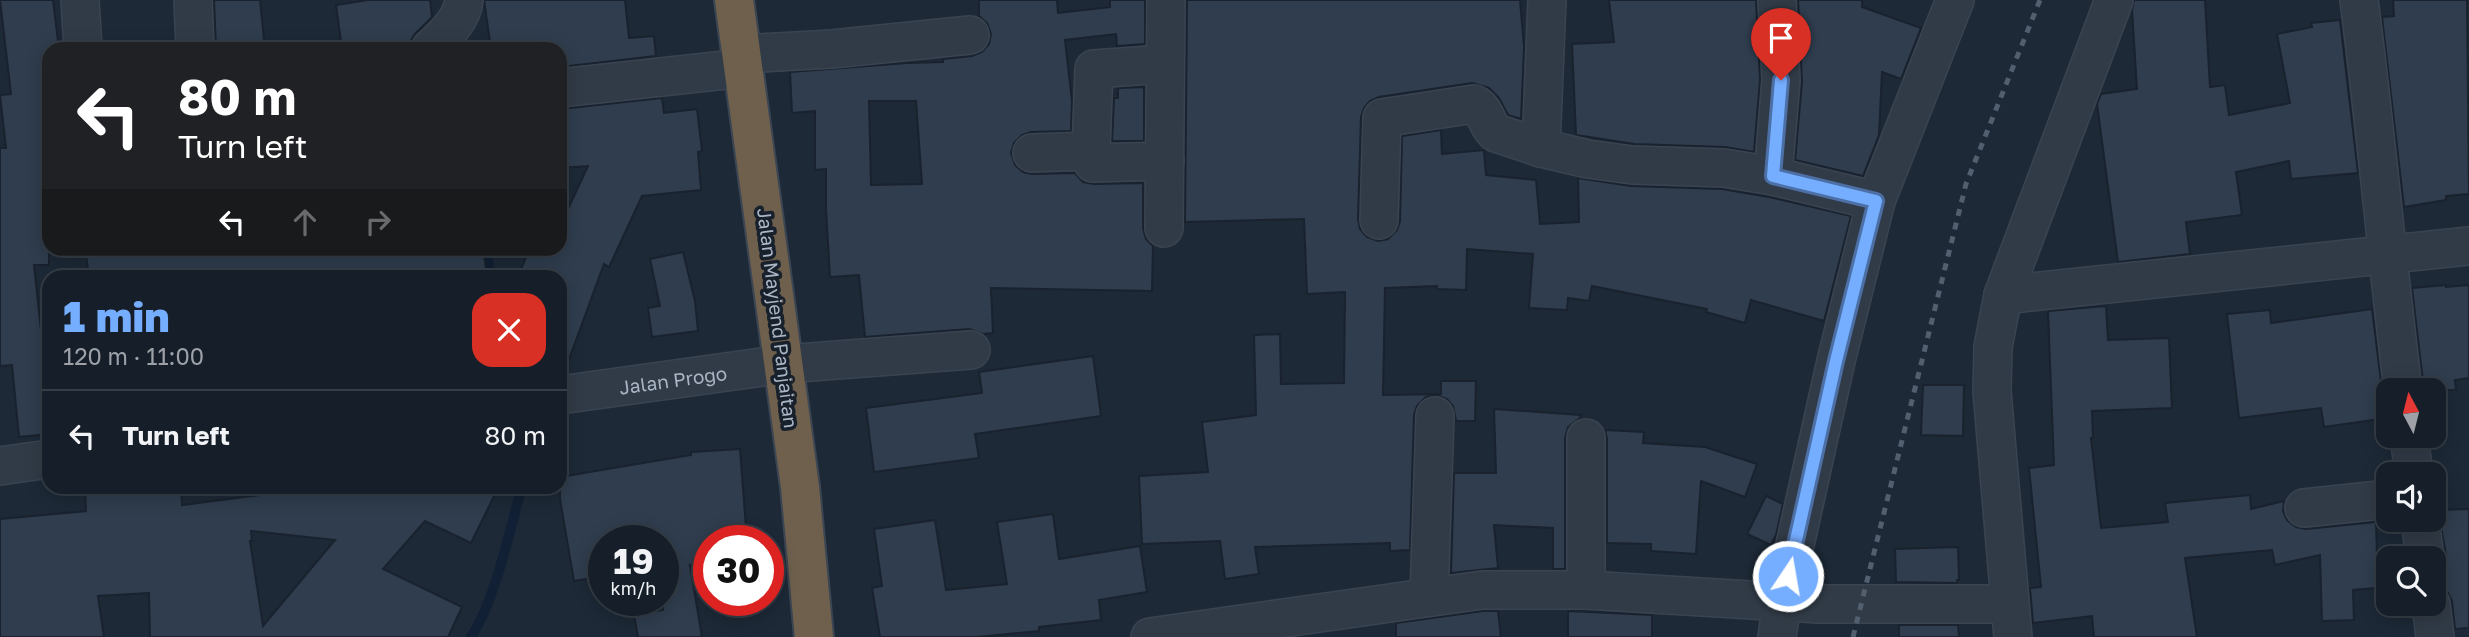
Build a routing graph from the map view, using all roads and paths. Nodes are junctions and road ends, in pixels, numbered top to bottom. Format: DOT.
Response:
graph roads {
  1 [pos="80,0"];
  2 [pos="193,0"];
  3 [pos="734,0"];
  4 [pos="1166,0"];
  5 [pos="1547,0"];
  6 [pos="1777,0"];
  7 [pos="1955,0"];
  8 [pos="2114,0"];
  9 [pos="2360,0"];
  10 [pos="970,34"];
  11 [pos="83,42"];
  12 [pos="195,42"];
  13 [pos="743,61"];
  14 [pos="1165,64"];
  15 [pos="567,87"];
  16 [pos="1541,148"];
  17 [pos="1091,151"];
  18 [pos="1032,153"];
  19 [pos="1165,161"];
  20 [pos="1773,176"];
  21 [pos="1876,201"];
  22 [pos="1379,220"];
  23 [pos="1164,228"];
  24 [pos="2469,246"];
  25 [pos="2386,254"];
  26 [pos="2003,295"];
  27 [pos="971,350"];
  28 [pos="784,364"];
  29 [pos="2402,378"];
  30 [pos="567,394"];
  31 [pos="1435,416"];
  32 [pos="1586,438"];
  33 [pos="42,460"];
  34 [pos="0,466"];
  35 [pos="2376,500"];
  36 [pos="2304,508"];
  37 [pos="1586,590"];
  38 [pos="1429,596"];
  39 [pos="2432,616"];
  40 [pos="1780,620"];
  41 [pos="2011,620"];
  42 [pos="814,637"];
  43 [pos="1150,637"];
  44 [pos="2435,637"];
  1 -- 11 [label="street"];
  2 -- 12 [label="street"];
  3 -- 13 [label="highway, Jalan Mayjend Panjaitan"];
  4 -- 14 [label="street"];
  5 -- 16 [label="street"];
  6 -- 20 [label="street"];
  7 -- 21 [label="street"];
  8 -- 26 [label="street"];
  9 -- 25 [label="street"];
  10 -- 13 [label="street"];
  13 -- 15 [label="street"];
  13 -- 28 [label="highway, Jalan Mayjend Panjaitan"];
  14 -- 17 [label="street"];
  14 -- 19 [label="street"];
  16 -- 20 [label="street"];
  16 -- 22 [label="street"];
  17 -- 18 [label="street"];
  17 -- 19 [label="street"];
  19 -- 23 [label="street"];
  20 -- 21 [label="street"];
  21 -- 40 [label="street"];
  24 -- 25 [label="street"];
  25 -- 26 [label="street"];
  25 -- 29 [label="street"];
  26 -- 41 [label="street"];
  27 -- 28 [label="street, Jalan Progo"];
  28 -- 30 [label="street, Jalan Progo"];
  28 -- 42 [label="highway, Jalan Mayjend Panjaitan"];
  31 -- 38 [label="street"];
  32 -- 37 [label="street"];
  33 -- 34 [label="street"];
  35 -- 36 [label="street"];
  37 -- 38 [label="street"];
  37 -- 40 [label="street"];
  38 -- 43 [label="street"];
  39 -- 44 [label="street"];
  40 -- 41 [label="street"];
}
